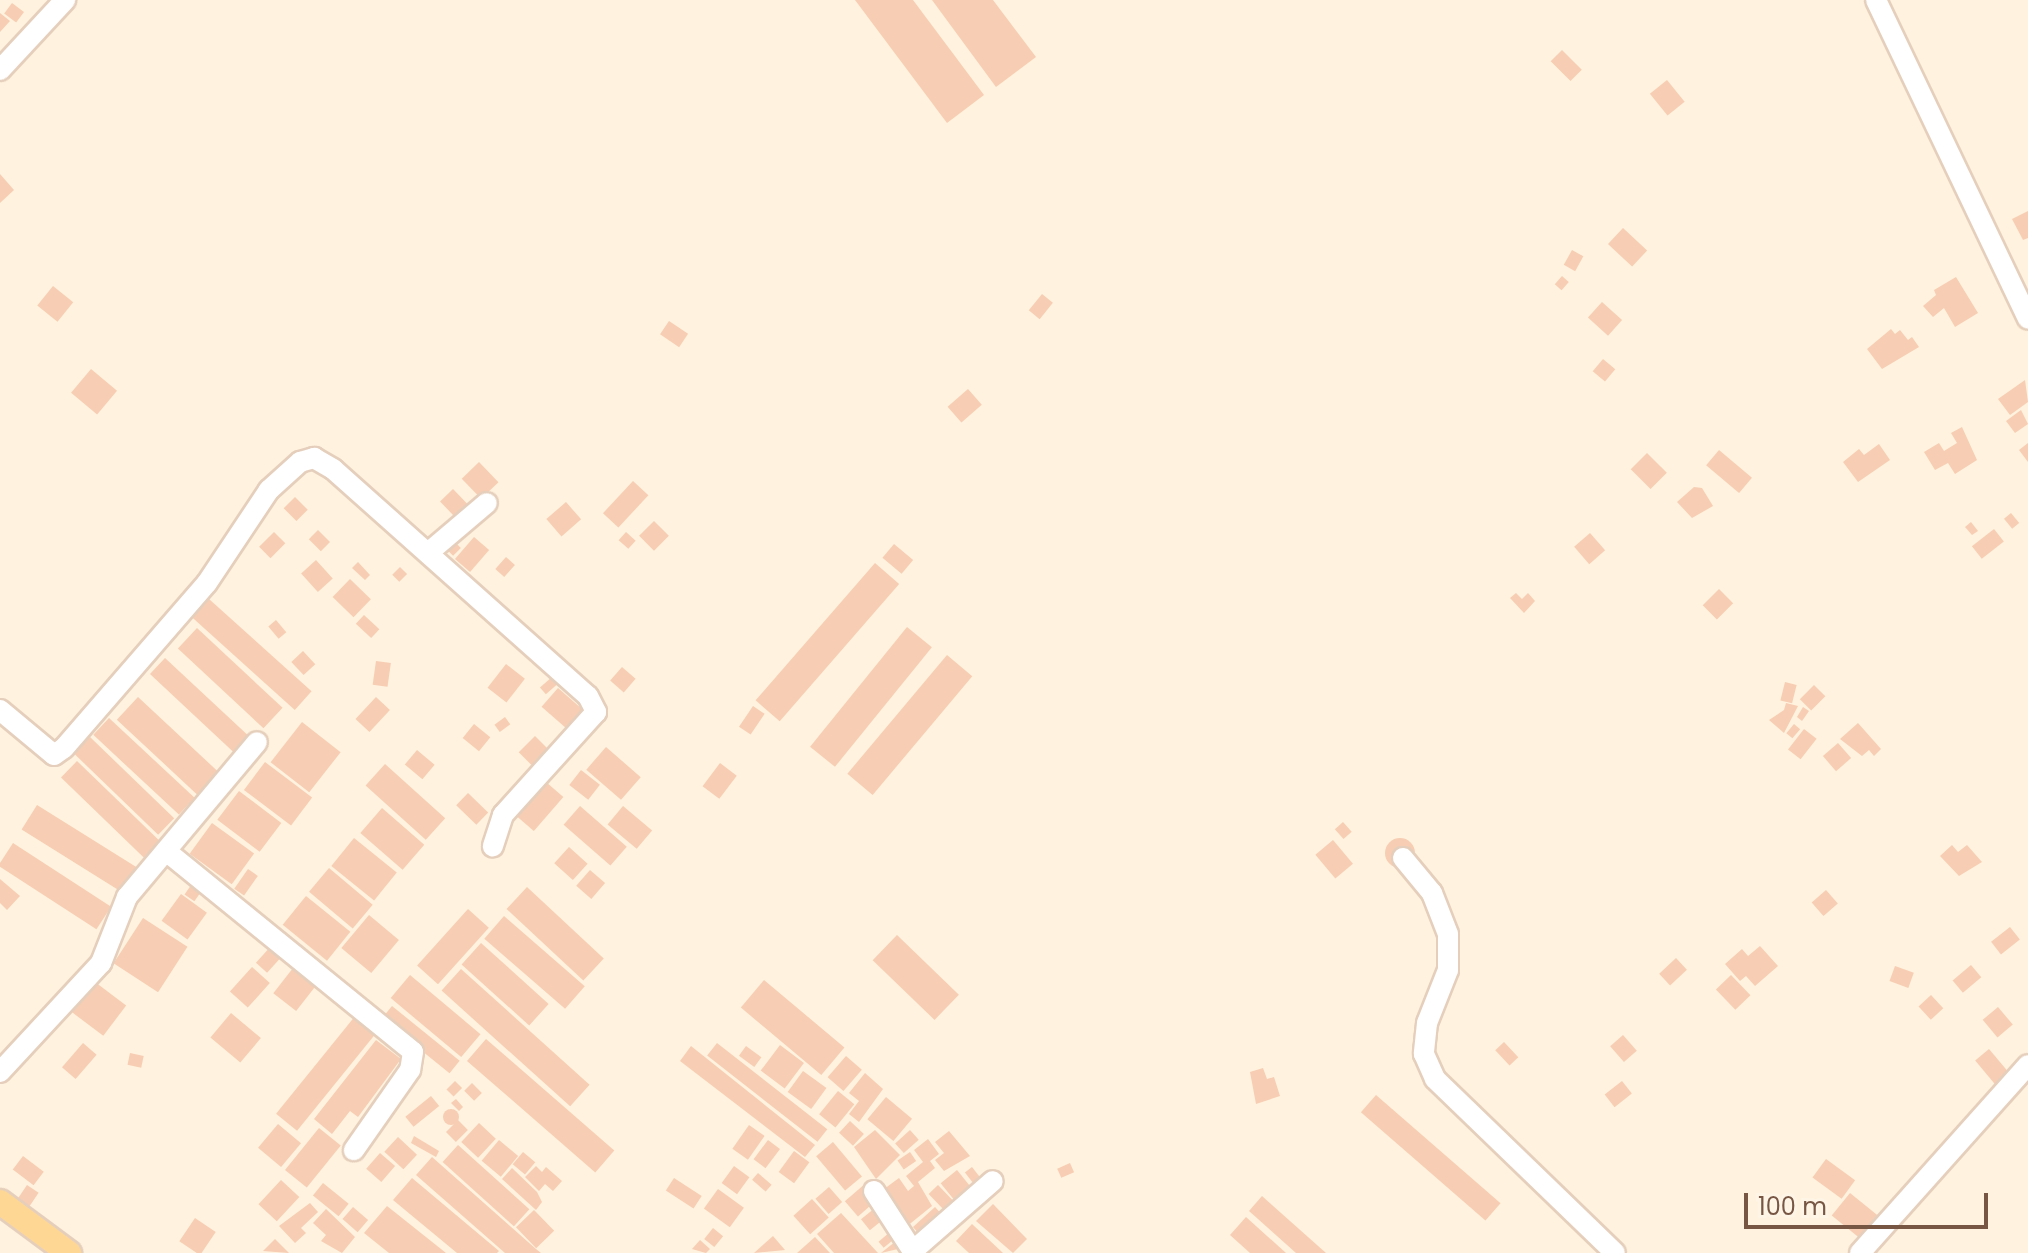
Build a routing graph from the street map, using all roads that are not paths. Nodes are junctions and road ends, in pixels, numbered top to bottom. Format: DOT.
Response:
graph roads {
  1 [pos="65,0"];
  2 [pos="1876,0"];
  3 [pos="0,70"];
  4 [pos="2028,319"];
  5 [pos="487,503"];
  6 [pos="428,553"];
  7 [pos="0,710"];
  8 [pos="257,742"];
  9 [pos="493,846"];
  10 [pos="166,851"];
  11 [pos="1403,858"];
  12 [pos="2028,1065"];
  13 [pos="0,1072"];
  14 [pos="354,1150"];
  15 [pos="993,1181"];
  16 [pos="874,1191"];
  17 [pos="0,1202"];
  18 [pos="915,1251"];
  19 [pos="69,1253"];
  20 [pos="1615,1253"];
  21 [pos="1860,1253"];
  1 -- 3 [label="street"];
  2 -- 4 [label="street"];
  5 -- 6 [label="street"];
  6 -- 7 [label="street"];
  6 -- 9 [label="street"];
  8 -- 10 [label="street"];
  10 -- 13 [label="street"];
  10 -- 14 [label="street"];
  11 -- 20 [label="street"];
  12 -- 21 [label="street"];
  15 -- 18 [label="street"];
  16 -- 18 [label="street"];
  17 -- 19 [label="main road"];
}
